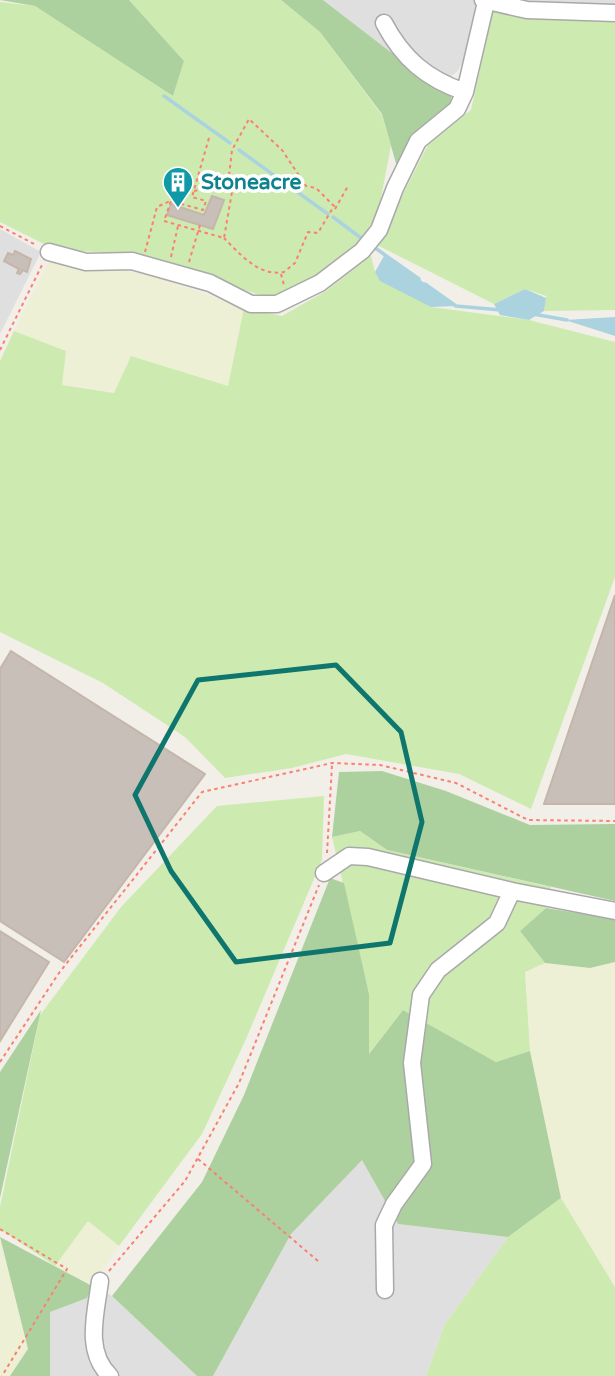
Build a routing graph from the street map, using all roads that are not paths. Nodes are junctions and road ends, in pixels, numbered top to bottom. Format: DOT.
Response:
graph roads {
  1 [pos="485,1"];
  2 [pos="615,13"];
  3 [pos="384,23"];
  4 [pos="465,92"];
  5 [pos="49,252"];
  6 [pos="324,873"];
  7 [pos="512,891"];
  8 [pos="615,911"];
  9 [pos="100,1281"];
  10 [pos="385,1290"];
  11 [pos="110,1376"];
  1 -- 2 [label="street"];
  1 -- 4 [label="street"];
  3 -- 4 [label="street"];
  4 -- 5 [label="street"];
  6 -- 7 [label="street"];
  7 -- 8 [label="street"];
  7 -- 10 [label="street"];
  9 -- 11 [label="street"];
}
